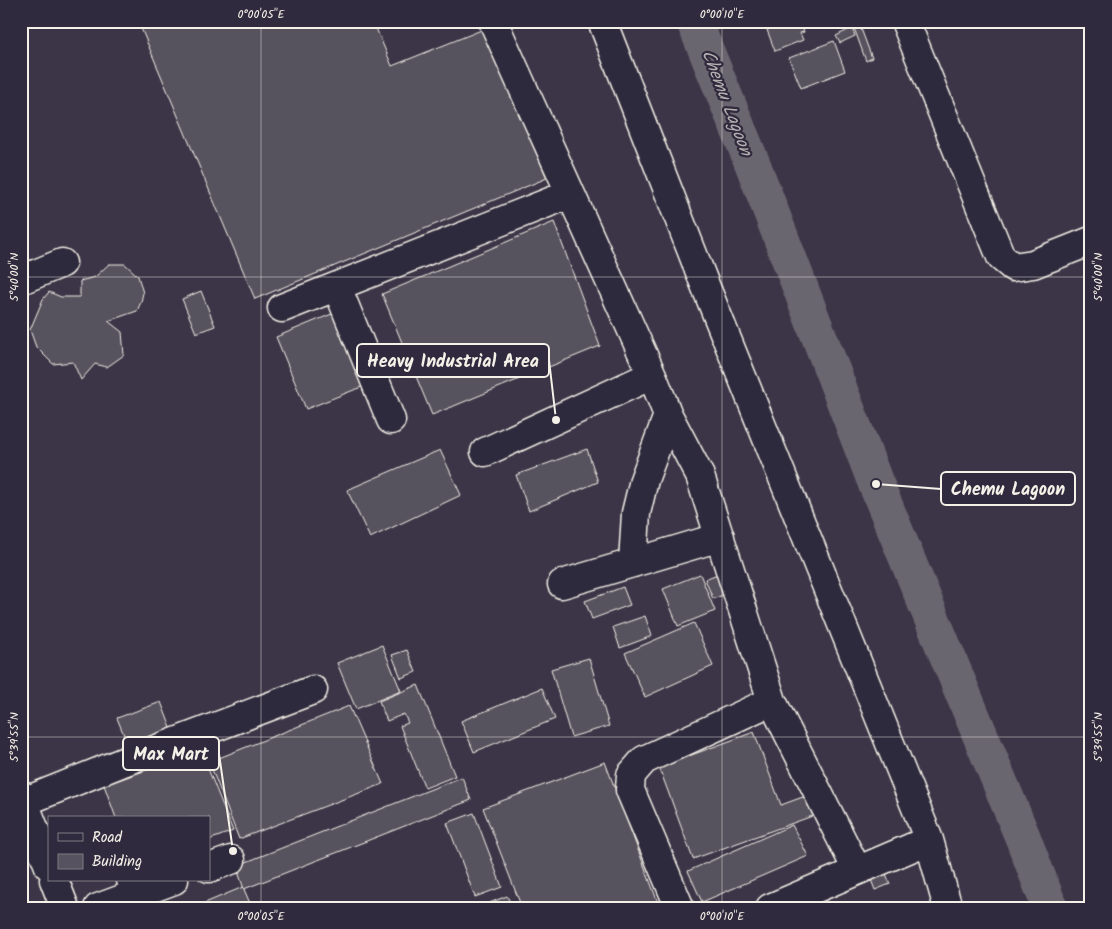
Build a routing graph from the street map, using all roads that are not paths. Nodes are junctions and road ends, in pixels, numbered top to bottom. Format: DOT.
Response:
graph roads {
  1 [pos="493,21"];
  2 [pos="602,21"];
  3 [pos="905,21"];
  4 [pos="570,194"];
  5 [pos="1091,241"];
  6 [pos="62,263"];
  7 [pos="21,280"];
  8 [pos="337,287"];
  9 [pos="282,308"];
  10 [pos="652,375"];
  11 [pos="668,415"];
  12 [pos="391,420"];
  13 [pos="485,452"];
  14 [pos="720,537"];
  15 [pos="633,563"];
  16 [pos="562,584"];
  17 [pos="314,690"];
  18 [pos="772,701"];
  19 [pos="22,800"];
  20 [pos="929,840"];
  21 [pos="46,853"];
  22 [pos="858,870"];
  23 [pos="55,882"];
  24 [pos="162,882"];
  25 [pos="133,887"];
  26 [pos="65,908"];
  27 [pos="98,908"];
  28 [pos="680,908"];
  29 [pos="770,908"];
  30 [pos="948,908"];
  1 -- 4 [label="street"];
  2 -- 20 [label="street"];
  3 -- 5 [label="street"];
  4 -- 8 [label="street"];
  4 -- 10 [label="street"];
  6 -- 7 [label="street"];
  8 -- 9 [label="street"];
  8 -- 12 [label="street"];
  10 -- 11 [label="street"];
  10 -- 13 [label="street"];
  11 -- 14 [label="street"];
  11 -- 15 [label="street"];
  14 -- 15 [label="street"];
  14 -- 18 [label="street"];
  15 -- 16 [label="street"];
  17 -- 19 [label="street"];
  18 -- 22 [label="street"];
  18 -- 28 [label="street"];
  19 -- 21 [label="street"];
  20 -- 22 [label="street"];
  20 -- 30 [label="street"];
  22 -- 29 [label="street"];
  23 -- 26 [label="street"];
  24 -- 25 [label="street"];
  25 -- 27 [label="street"];
}
